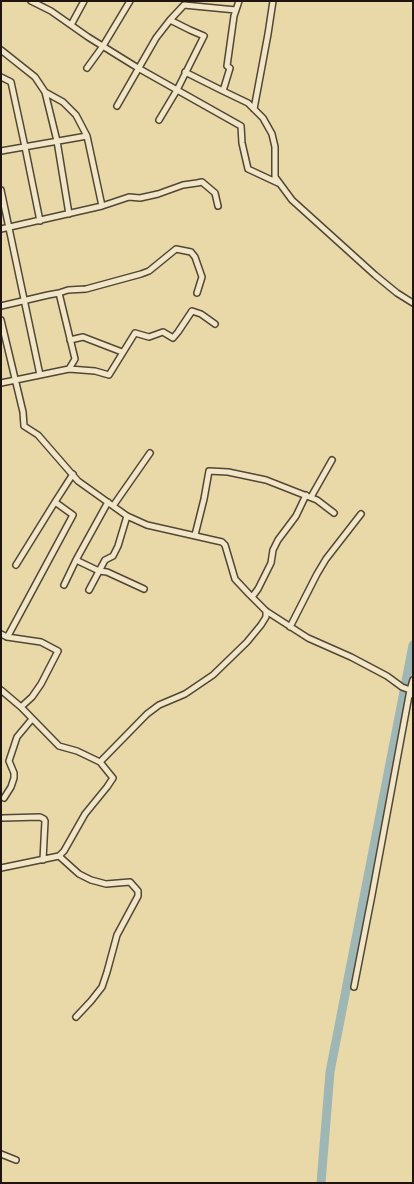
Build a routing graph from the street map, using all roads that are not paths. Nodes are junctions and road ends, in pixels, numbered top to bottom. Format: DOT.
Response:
graph roads {
  1 [pos="84,1"];
  2 [pos="130,1"];
  3 [pos="239,1"];
  4 [pos="273,1"];
  5 [pos="32,2"];
  6 [pos="236,10"];
  7 [pos="170,20"];
  8 [pos="71,25"];
  9 [pos="103,46"];
  10 [pos="1,50"];
  11 [pos="87,68"];
  12 [pos="138,68"];
  13 [pos="185,72"];
  14 [pos="1,77"];
  15 [pos="177,90"];
  16 [pos="223,90"];
  17 [pos="45,92"];
  18 [pos="117,106"];
  19 [pos="254,108"];
  20 [pos="159,120"];
  21 [pos="88,136"];
  22 [pos="57,141"];
  23 [pos="25,147"];
  24 [pos="1,151"];
  25 [pos="279,183"];
  26 [pos="1,190"];
  27 [pos="102,206"];
  28 [pos="218,206"];
  29 [pos="69,214"];
  30 [pos="40,221"];
  31 [pos="10,227"];
  32 [pos="1,229"];
  33 [pos="197,293"];
  34 [pos="59,294"];
  35 [pos="25,300"];
  36 [pos="413,303"];
  37 [pos="1,306"];
  38 [pos="1,320"];
  39 [pos="215,324"];
  40 [pos="70,340"];
  41 [pos="122,352"];
  42 [pos="69,369"];
  43 [pos="40,376"];
  44 [pos="15,380"];
  45 [pos="1,383"];
  46 [pos="150,453"];
  47 [pos="332,460"];
  48 [pos="73,474"];
  49 [pos="308,496"];
  50 [pos="55,502"];
  51 [pos="111,504"];
  52 [pos="334,513"];
  53 [pos="361,514"];
  54 [pos="127,516"];
  55 [pos="195,535"];
  56 [pos="76,560"];
  57 [pos="16,565"];
  58 [pos="99,570"];
  59 [pos="64,585"];
  60 [pos="144,589"];
  61 [pos="89,590"];
  62 [pos="252,597"];
  63 [pos="266,611"];
  64 [pos="290,626"];
  65 [pos="1,634"];
  66 [pos="7,637"];
  67 [pos="413,680"];
  68 [pos="1,690"];
  69 [pos="411,692"];
  70 [pos="21,707"];
  71 [pos="32,719"];
  72 [pos="100,762"];
  73 [pos="4,798"];
  74 [pos="3,818"];
  75 [pos="59,856"];
  76 [pos="43,860"];
  77 [pos="1,868"];
  78 [pos="354,987"];
  79 [pos="76,1017"];
  80 [pos="1,1154"];
  81 [pos="16,1160"];
  1 -- 8 [label="street"];
  2 -- 9 [label="street"];
  3 -- 6 [label="street"];
  4 -- 19 [label="street"];
  5 -- 8 [label="street"];
  6 -- 7 [label="street"];
  6 -- 16 [label="street"];
  7 -- 12 [label="street"];
  7 -- 13 [label="street"];
  8 -- 9 [label="street"];
  9 -- 11 [label="street"];
  9 -- 12 [label="street"];
  10 -- 17 [label="street"];
  12 -- 15 [label="street"];
  12 -- 18 [label="street"];
  13 -- 15 [label="street"];
  13 -- 16 [label="street"];
  14 -- 23 [label="street"];
  15 -- 20 [label="street"];
  15 -- 25 [label="street"];
  16 -- 19 [label="street"];
  17 -- 21 [label="street"];
  17 -- 22 [label="street"];
  19 -- 25 [label="street"];
  21 -- 22 [label="street"];
  21 -- 27 [label="street"];
  22 -- 23 [label="street"];
  22 -- 29 [label="street"];
  23 -- 24 [label="street"];
  23 -- 30 [label="street"];
  25 -- 36 [label="street"];
  26 -- 31 [label="street"];
  27 -- 28 [label="street"];
  27 -- 29 [label="street"];
  29 -- 30 [label="street"];
  30 -- 31 [label="street"];
  31 -- 32 [label="street"];
  31 -- 35 [label="street"];
  33 -- 34 [label="street"];
  34 -- 35 [label="street"];
  34 -- 40 [label="street"];
  35 -- 37 [label="street"];
  35 -- 43 [label="street"];
  38 -- 44 [label="street"];
  39 -- 41 [label="street"];
  40 -- 41 [label="street"];
  40 -- 42 [label="street"];
  41 -- 42 [label="street"];
  42 -- 43 [label="street"];
  43 -- 44 [label="street"];
  44 -- 45 [label="street"];
  44 -- 48 [label="street"];
  46 -- 51 [label="street"];
  47 -- 49 [label="street"];
  48 -- 50 [label="street"];
  48 -- 51 [label="street"];
  49 -- 52 [label="street"];
  49 -- 55 [label="street"];
  49 -- 62 [label="street"];
  50 -- 57 [label="street"];
  50 -- 66 [label="street"];
  51 -- 54 [label="street"];
  51 -- 56 [label="street"];
  53 -- 64 [label="street"];
  54 -- 55 [label="street"];
  54 -- 58 [label="street"];
  55 -- 62 [label="street"];
  56 -- 58 [label="street"];
  56 -- 59 [label="street"];
  58 -- 60 [label="street"];
  58 -- 61 [label="street"];
  62 -- 63 [label="street"];
  63 -- 64 [label="street"];
  63 -- 72 [label="street"];
  64 -- 69 [label="street"];
  65 -- 66 [label="street"];
  66 -- 70 [label="street"];
  67 -- 69 [label="street"];
  68 -- 70 [label="street"];
  69 -- 78 [label="street"];
  70 -- 71 [label="street"];
  71 -- 72 [label="street"];
  71 -- 73 [label="street"];
  72 -- 75 [label="street"];
  74 -- 76 [label="street"];
  75 -- 76 [label="street"];
  75 -- 79 [label="street"];
  76 -- 77 [label="street"];
  80 -- 81 [label="street"];
}
